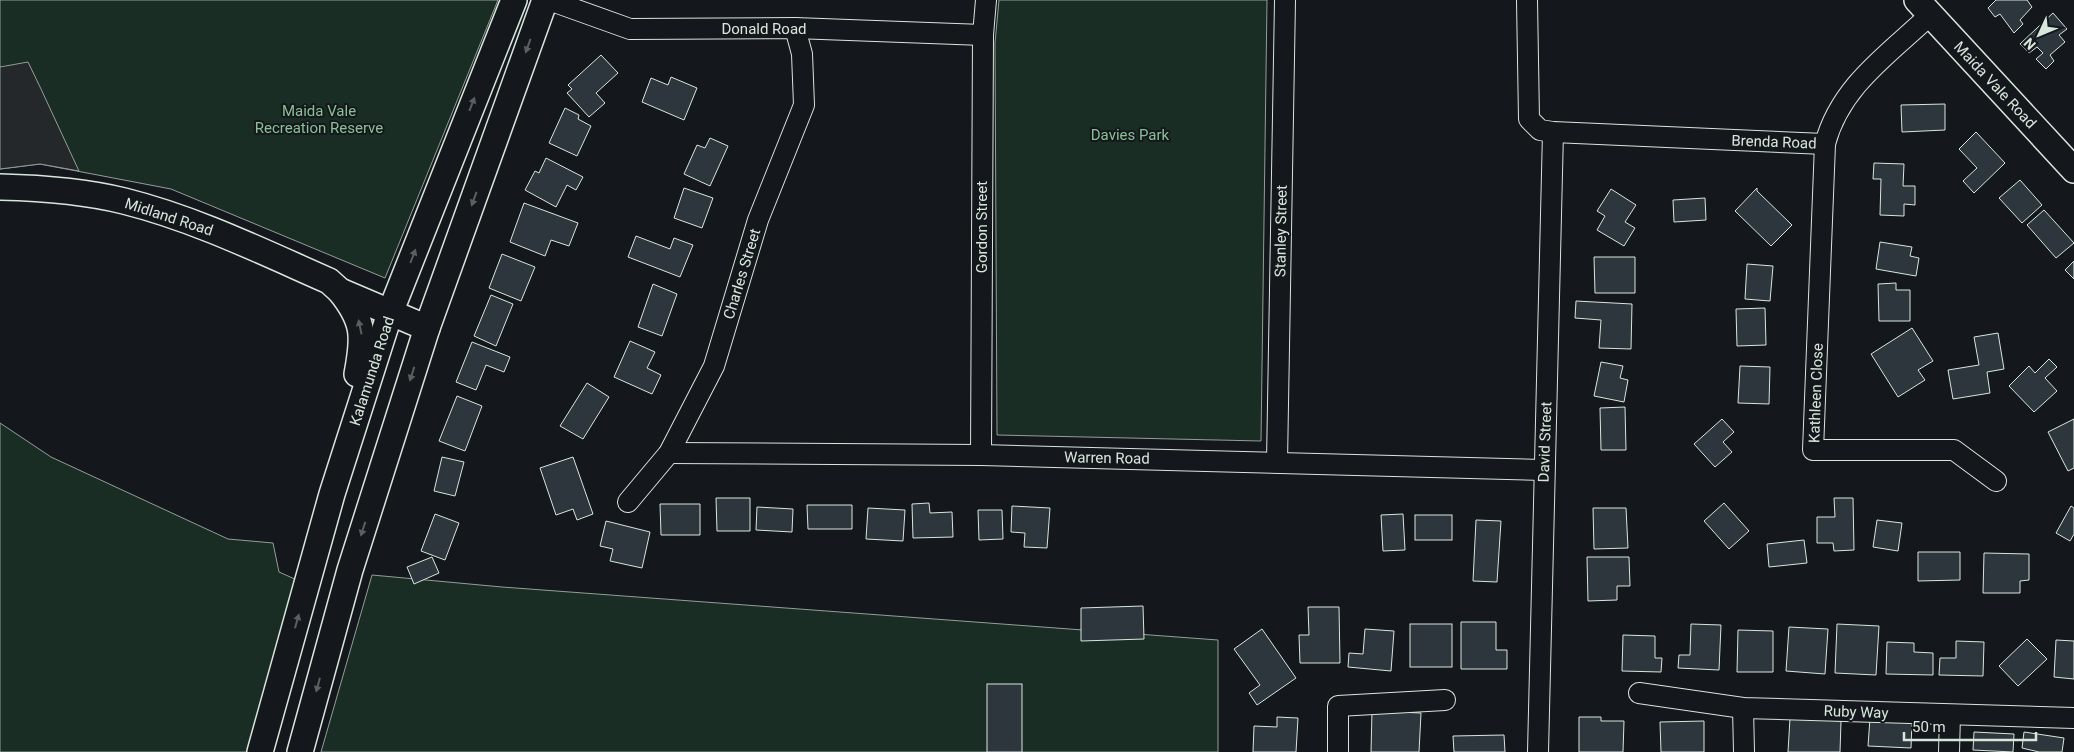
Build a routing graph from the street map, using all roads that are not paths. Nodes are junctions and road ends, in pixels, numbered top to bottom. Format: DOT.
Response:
graph roads {
  1 [pos="514,0"];
  2 [pos="545,0"];
  3 [pos="549,0"];
  4 [pos="986,0"];
  5 [pos="1284,0"];
  6 [pos="1527,0"];
  7 [pos="1924,7"];
  8 [pos="795,28"];
  9 [pos="983,35"];
  10 [pos="1553,132"];
  11 [pos="1825,144"];
  12 [pos="2074,170"];
  13 [pos="0,187"];
  14 [pos="335,286"];
  15 [pos="393,307"];
  16 [pos="430,321"];
  17 [pos="670,453"];
  18 [pos="981,455"];
  19 [pos="1277,462"];
  20 [pos="1544,470"];
  21 [pos="1996,481"];
  22 [pos="332,494"];
  23 [pos="628,502"];
  24 [pos="1639,693"];
  25 [pos="1445,700"];
  26 [pos="1743,708"];
  27 [pos="1950,715"];
  28 [pos="2074,718"];
  29 [pos="260,752"];
  30 [pos="300,752"];
  31 [pos="1338,752"];
  32 [pos="1538,752"];
  33 [pos="1744,752"];
  34 [pos="1950,752"];
  15 -- 1 [label="main road, Kalamunda Road, one-way"];
  2 -- 16 [label="main road, one-way"];
  3 -- 8 [label="street, Donald Road"];
  4 -- 9 [label="street, Gordon Street"];
  5 -- 19 [label="street, Stanley Street"];
  6 -- 10 [label="street"];
  7 -- 11 [label="street, Brenda Road"];
  7 -- 12 [label="main road, Maida Vale Road"];
  8 -- 9 [label="street, Donald Road"];
  8 -- 17 [label="street, Charles Street"];
  9 -- 18 [label="street, Gordon Street"];
  10 -- 11 [label="street, Brenda Road"];
  10 -- 20 [label="street, David Street"];
  11 -- 21 [label="street, Kathleen Close"];
  13 -- 14 [label="main road, Midland Road"];
  14 -- 15 [label="main road, Midland Road"];
  22 -- 14 [label="main road, one-way"];
  15 -- 16 [label="main road, Midland Road"];
  15 -- 22 [label="main road, Kalamunda Road"];
  16 -- 30 [label="main road, one-way"];
  17 -- 18 [label="street, Warren Road"];
  17 -- 23 [label="street, Charles Street"];
  18 -- 19 [label="street, Warren Road"];
  19 -- 20 [label="street, Warren Road"];
  20 -- 32 [label="street, David Street"];
  29 -- 22 [label="main road, Kalamunda Road, one-way"];
  24 -- 26 [label="street, Ruby Way"];
  25 -- 31 [label="street"];
  26 -- 27 [label="street, Ruby Way"];
  26 -- 33 [label="street"];
  27 -- 28 [label="street, Ruby Way"];
  27 -- 34 [label="street"];
}
